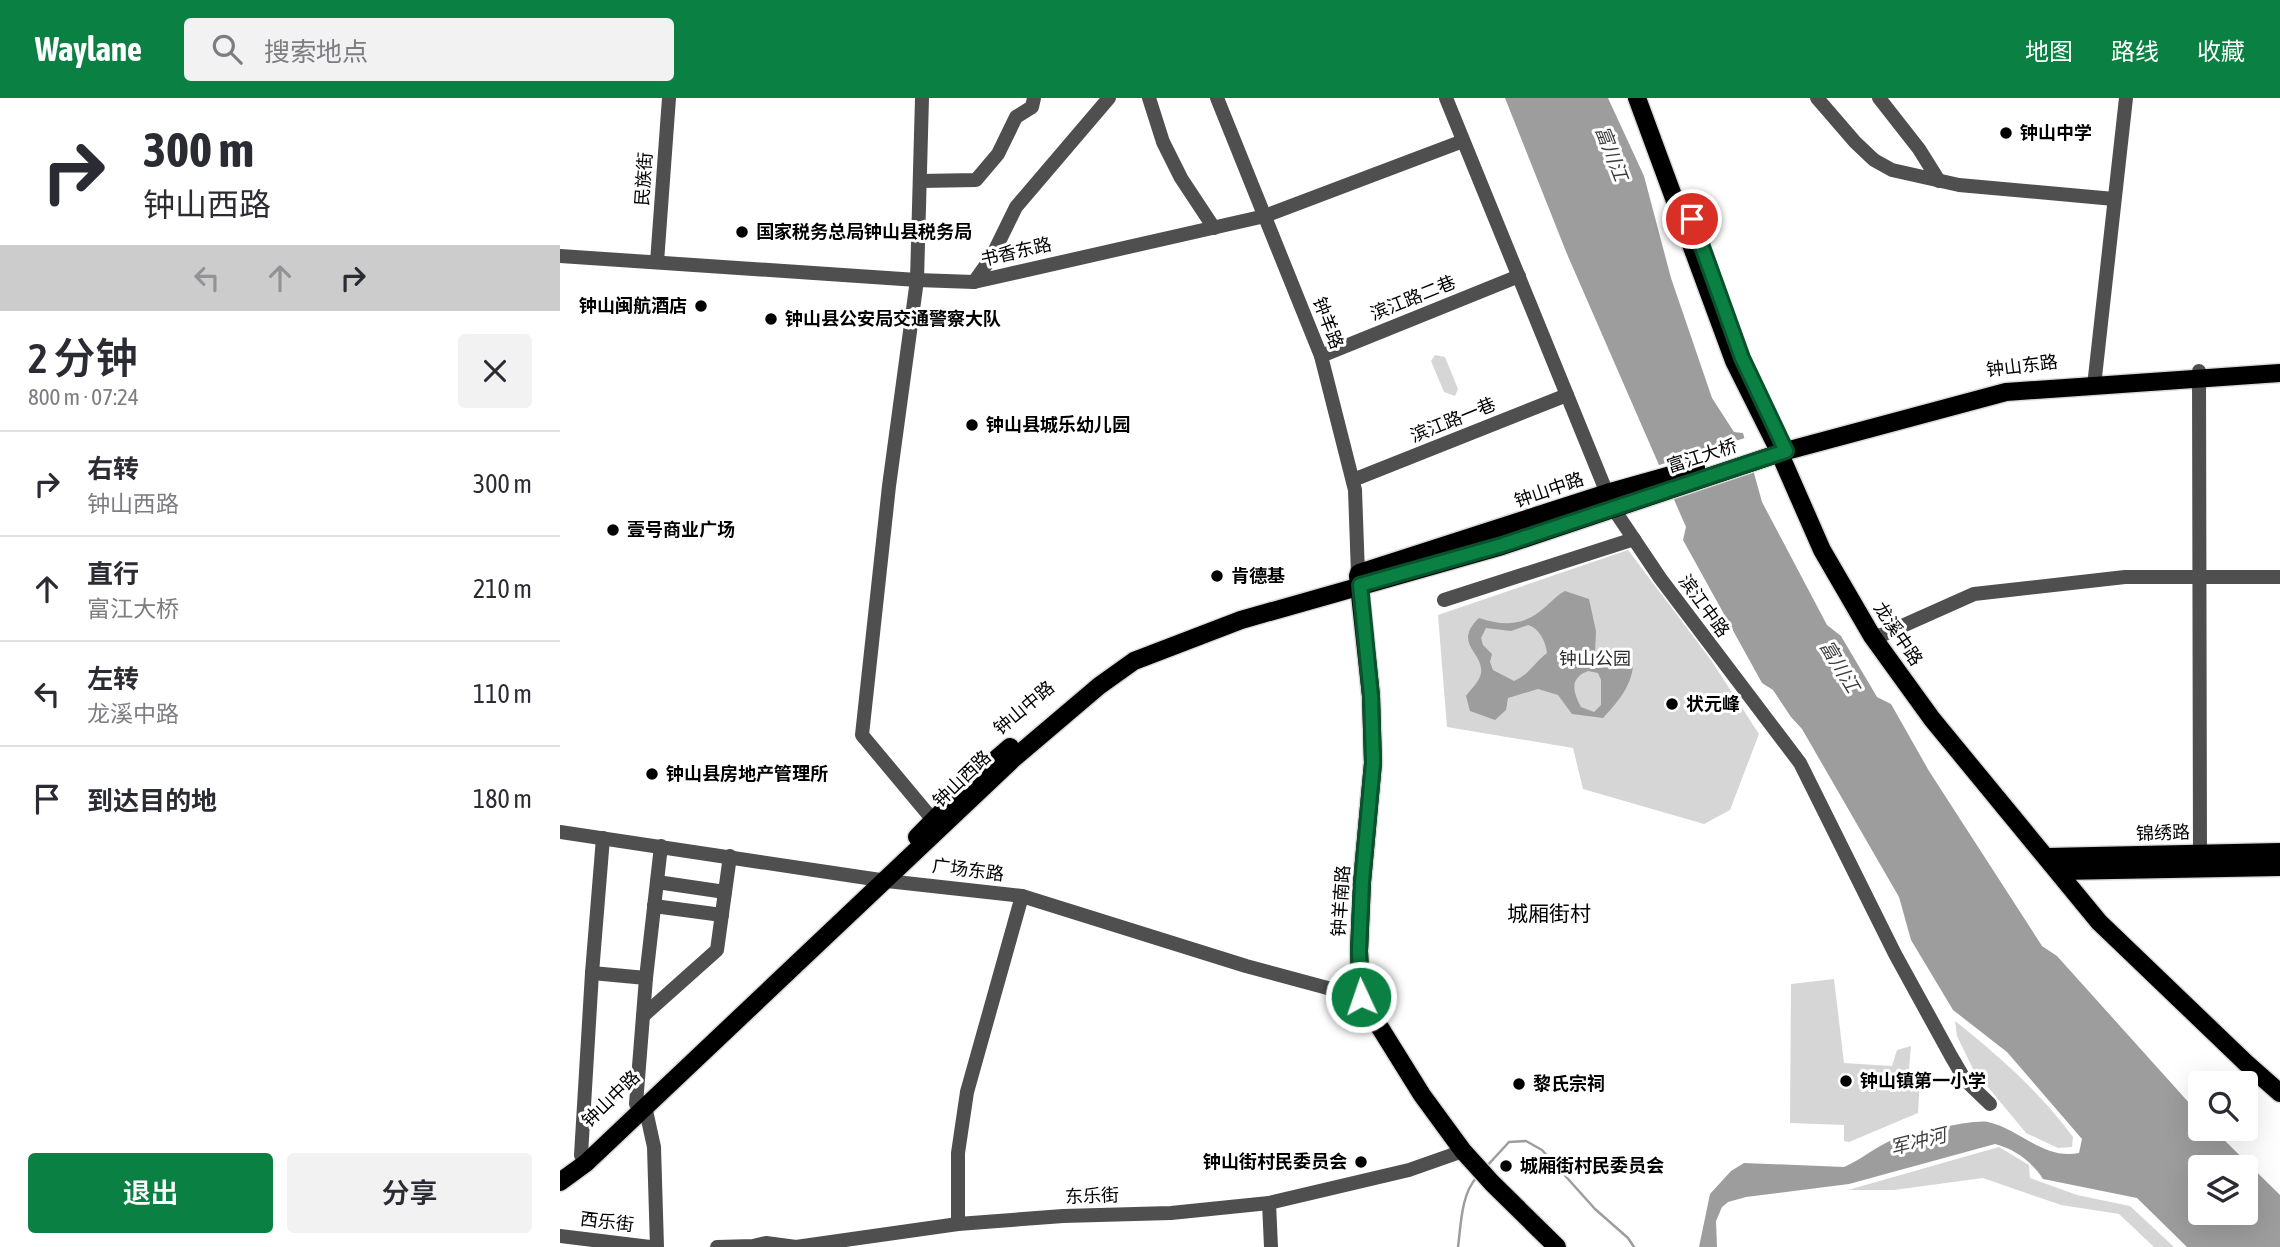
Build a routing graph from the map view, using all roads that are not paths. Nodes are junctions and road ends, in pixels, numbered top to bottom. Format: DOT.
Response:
graph roads {
  1 [pos="669,98"];
  2 [pos="922,98"];
  3 [pos="1034,98"];
  4 [pos="1109,98"];
  5 [pos="1149,98"];
  6 [pos="1446,98"];
  7 [pos="1637,98"];
  8 [pos="1647,98"];
  9 [pos="1816,98"];
  10 [pos="1879,98"];
  11 [pos="2126,98"];
  12 [pos="1223,100"];
  13 [pos="1464,141"];
  14 [pos="920,181"];
  15 [pos="1940,181"];
  16 [pos="2114,199"];
  17 [pos="1265,216"];
  18 [pos="1214,228"];
  19 [pos="560,256"];
  20 [pos="657,262"];
  21 [pos="1518,276"];
  22 [pos="917,280"];
  23 [pos="974,282"];
  24 [pos="1321,356"];
  25 [pos="2280,364"];
  26 [pos="2280,373"];
  27 [pos="2199,374"];
  28 [pos="2094,382"];
  29 [pos="1567,395"];
  30 [pos="1781,448"];
  31 [pos="1353,480"];
  32 [pos="1639,491"];
  33 [pos="1610,500"];
  34 [pos="1634,539"];
  35 [pos="2200,576"];
  36 [pos="2280,577"];
  37 [pos="1359,579"];
  38 [pos="1444,600"];
  39 [pos="1877,636"];
  40 [pos="933,820"];
  41 [pos="560,832"];
  42 [pos="603,838"];
  43 [pos="661,846"];
  44 [pos="2280,852"];
  45 [pos="730,856"];
  46 [pos="2200,860"];
  47 [pos="2058,864"];
  48 [pos="2280,867"];
  49 [pos="883,880"];
  50 [pos="657,882"];
  51 [pos="725,892"];
  52 [pos="1022,896"];
  53 [pos="654,906"];
  54 [pos="722,915"];
  55 [pos="592,973"];
  56 [pos="646,978"];
  57 [pos="1361,997"];
  58 [pos="643,1016"];
  59 [pos="2280,1081"];
  60 [pos="2280,1093"];
  61 [pos="1990,1104"];
  62 [pos="640,1105"];
  63 [pos="1469,1157"];
  64 [pos="584,1159"];
  65 [pos="560,1170"];
  66 [pos="560,1182"];
  67 [pos="1269,1203"];
  68 [pos="958,1224"];
  69 [pos="560,1236"];
  70 [pos="650,1247"];
  71 [pos="657,1247"];
  72 [pos="717,1247"];
  73 [pos="1271,1247"];
  74 [pos="1558,1247"];
  1 -- 20 [label="street, 民族街"];
  2 -- 14 [label="street"];
  3 -- 14 [label="street"];
  4 -- 23 [label="street"];
  5 -- 18 [label="street"];
  6 -- 13 [label="street, 滨江中路"];
  7 -- 30 [label="main road, 龙溪中路"];
  8 -- 30 [label="main road, 龙溪中路"];
  9 -- 15 [label="street"];
  10 -- 15 [label="street"];
  11 -- 16 [label="street"];
  12 -- 17 [label="street, 钟羊路"];
  13 -- 17 [label="street, 书香东路"];
  13 -- 21 [label="street, 滨江中路"];
  14 -- 22 [label="street"];
  15 -- 16 [label="street"];
  16 -- 28 [label="street"];
  17 -- 18 [label="street, 书香东路"];
  17 -- 24 [label="street, 钟羊路"];
  18 -- 23 [label="street, 书香东路"];
  19 -- 20 [label="street, 书香东路"];
  20 -- 22 [label="street, 书香东路"];
  21 -- 24 [label="street, 滨江路二巷"];
  21 -- 29 [label="street, 滨江中路"];
  22 -- 23 [label="street, 书香东路"];
  22 -- 40 [label="street"];
  24 -- 31 [label="street, 钟羊路"];
  25 -- 27 [label="main road, 钟山东路"];
  26 -- 27 [label="main road, 钟山东路"];
  27 -- 28 [label="main road, 钟山东路"];
  27 -- 35 [label="street"];
  28 -- 30 [label="main road, 钟山东路"];
  29 -- 31 [label="street, 滨江路一巷"];
  29 -- 33 [label="street, 滨江中路"];
  30 -- 32 [label="main road, 富江大桥"];
  30 -- 39 [label="main road, 龙溪中路"];
  31 -- 37 [label="street, 钟羊路"];
  32 -- 33 [label="main road, 钟山中路"];
  33 -- 34 [label="street, 滨江中路"];
  33 -- 37 [label="main road, 钟山西路"];
  34 -- 38 [label="street"];
  34 -- 61 [label="street, 滨江中路"];
  35 -- 36 [label="street"];
  35 -- 39 [label="street"];
  35 -- 46 [label="street"];
  37 -- 40 [label="main road, 钟山中路"];
  37 -- 49 [label="main road, 钟山西路"];
  37 -- 57 [label="main road, 钟羊南路"];
  39 -- 47 [label="main road, 龙溪中路"];
  40 -- 49 [label="main road, 钟山中路"];
  41 -- 42 [label="street, 广场东路"];
  42 -- 43 [label="street, 广场东路"];
  42 -- 55 [label="street"];
  43 -- 45 [label="street, 广场东路"];
  43 -- 50 [label="street"];
  44 -- 46 [label="main road, 锦绣路"];
  45 -- 49 [label="street, 广场东路"];
  45 -- 51 [label="street"];
  46 -- 47 [label="main road, 锦绣路"];
  46 -- 48 [label="main road, 锦绣路"];
  47 -- 59 [label="main road, 龙溪中路"];
  47 -- 60 [label="main road, 龙溪中路"];
  49 -- 52 [label="street, 广场东路"];
  49 -- 62 [label="main road, 钟山西路"];
  50 -- 51 [label="street"];
  50 -- 53 [label="street"];
  51 -- 54 [label="street"];
  52 -- 57 [label="street, 广场东路"];
  52 -- 68 [label="street"];
  53 -- 54 [label="street"];
  53 -- 56 [label="street"];
  54 -- 58 [label="street"];
  55 -- 56 [label="street"];
  55 -- 64 [label="street"];
  56 -- 58 [label="street"];
  57 -- 63 [label="main road, 钟羊南路"];
  58 -- 62 [label="street"];
  62 -- 64 [label="main road, 钟山西路"];
  62 -- 71 [label="street"];
  63 -- 67 [label="street, 东乐街"];
  63 -- 74 [label="main road, 钟羊南路"];
  64 -- 65 [label="main road, 钟山中路"];
  64 -- 66 [label="main road, 钟山西路"];
  67 -- 68 [label="street, 东乐街"];
  67 -- 73 [label="street"];
  68 -- 72 [label="street, 东乐街"];
  69 -- 70 [label="street, 西乐街"];
}
